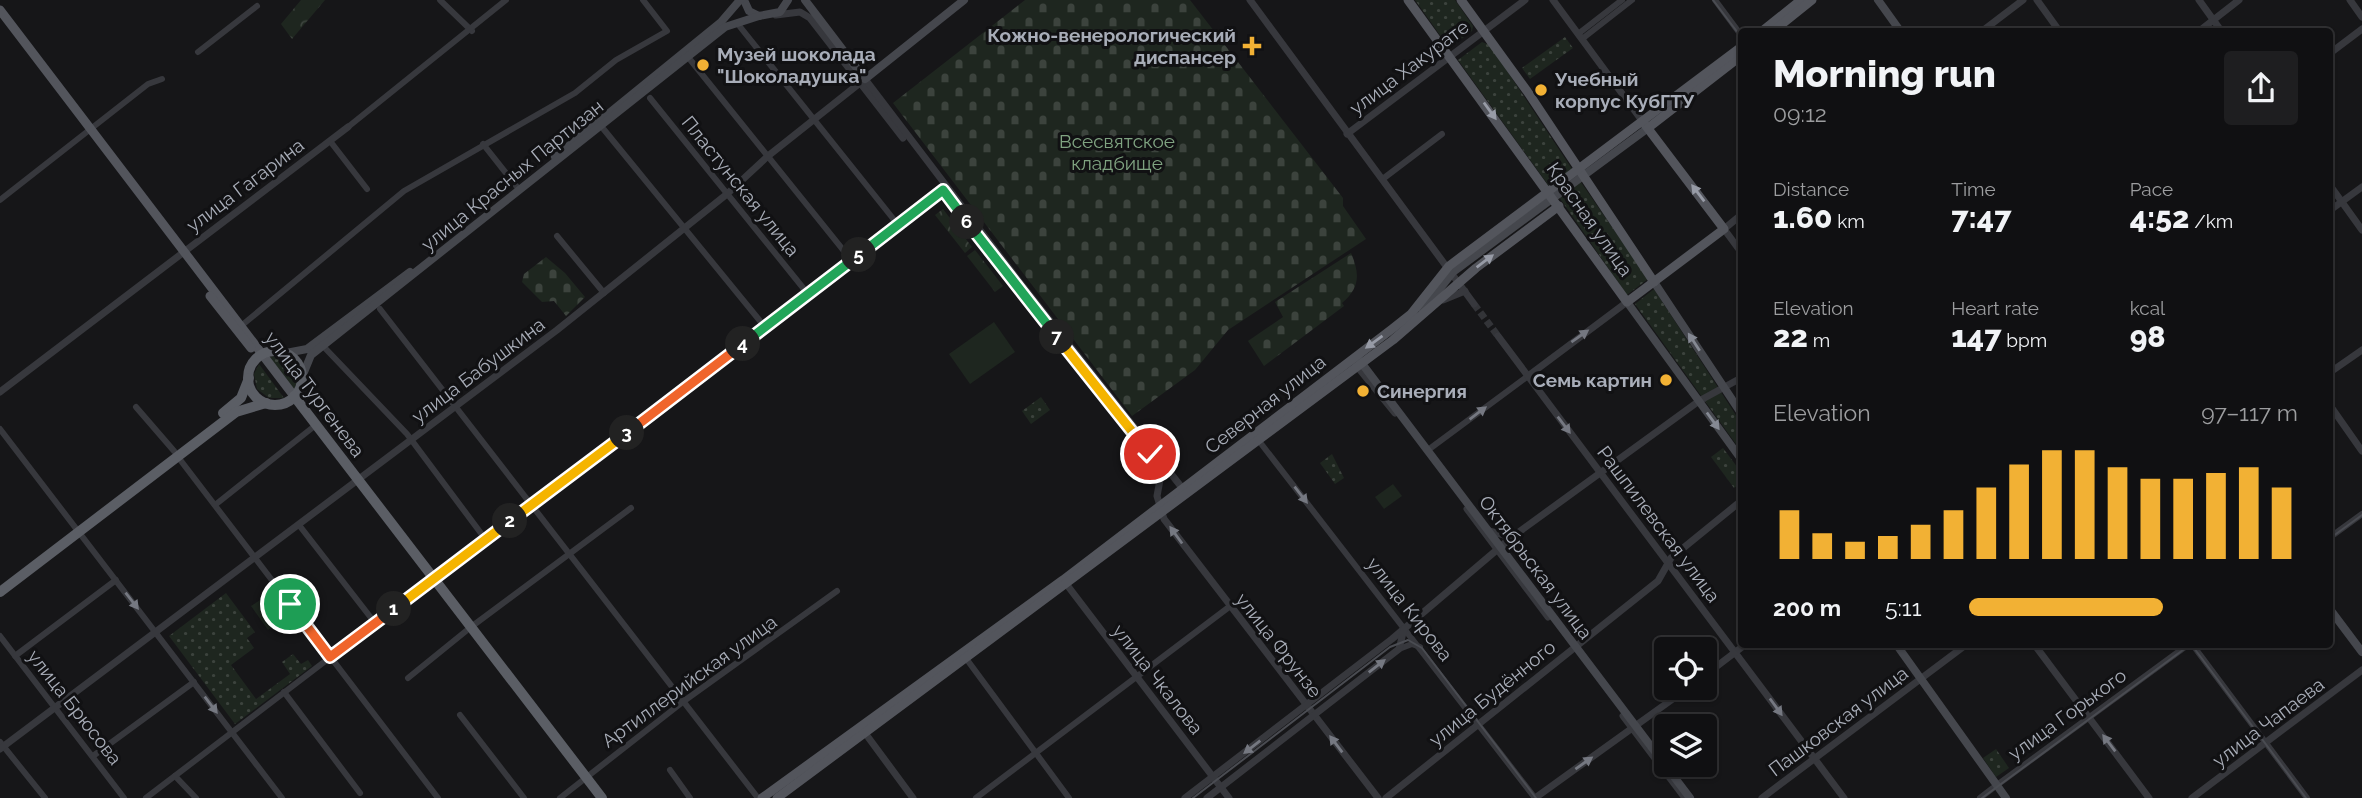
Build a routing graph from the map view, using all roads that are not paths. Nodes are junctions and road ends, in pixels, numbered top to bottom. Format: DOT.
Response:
graph roads {
  1 [pos="506,0"];
  2 [pos="643,0"];
  3 [pos="742,0"];
  4 [pos="788,0"];
  5 [pos="805,0"];
  6 [pos="964,0"];
  7 [pos="1250,0"];
  8 [pos="1408,0"];
  9 [pos="1461,0"];
  10 [pos="1525,0"];
  11 [pos="1553,0"];
  12 [pos="1622,0"];
  13 [pos="1632,0"];
  14 [pos="1715,0"];
  15 [pos="1801,0"];
  16 [pos="1812,0"];
  17 [pos="1878,0"];
  18 [pos="2024,0"];
  19 [pos="2038,0"];
  20 [pos="2199,0"];
  21 [pos="2239,0"];
  22 [pos="2350,0"];
  23 [pos="443,1"];
  24 [pos="257,6"];
  25 [pos="0,10"];
  26 [pos="759,16"];
  27 [pos="772,16"];
  28 [pos="0,18"];
  29 [pos="2362,18"];
  30 [pos="2213,19"];
  31 [pos="737,23"];
  32 [pos="1765,28"];
  33 [pos="1777,28"];
  34 [pos="1898,28"];
  35 [pos="1987,28"];
  36 [pos="2057,28"];
  37 [pos="2203,28"];
  38 [pos="2219,28"];
  39 [pos="2362,29"];
  40 [pos="1484,30"];
  41 [pos="472,31"];
  42 [pos="1738,31"];
  43 [pos="1580,36"];
  44 [pos="1738,49"];
  45 [pos="2333,51"];
  46 [pos="198,52"];
  47 [pos="1450,56"];
  48 [pos="688,57"];
  49 [pos="1738,58"];
  50 [pos="162,79"];
  51 [pos="862,81"];
  52 [pos="650,98"];
  53 [pos="813,118"];
  54 [pos="1646,125"];
  55 [pos="601,126"];
  56 [pos="348,127"];
  57 [pos="90,132"];
  58 [pos="1347,134"];
  59 [pos="1442,134"];
  60 [pos="330,141"];
  61 [pos="483,144"];
  62 [pos="768,156"];
  63 [pos="1580,173"];
  64 [pos="1384,178"];
  65 [pos="517,187"];
  66 [pos="2362,187"];
  67 [pos="367,189"];
  68 [pos="945,189"];
  69 [pos="2333,189"];
  70 [pos="727,194"];
  71 [pos="1550,194"];
  72 [pos="0,201"];
  73 [pos="2342,201"];
  74 [pos="1559,206"];
  75 [pos="2333,208"];
  76 [pos="1738,217"];
  77 [pos="899,226"];
  78 [pos="685,229"];
  79 [pos="1724,229"];
  80 [pos="2362,230"];
  81 [pos="557,236"];
  82 [pos="1738,248"];
  83 [pos="182,253"];
  84 [pos="852,261"];
  85 [pos="1451,270"];
  86 [pos="1459,282"];
  87 [pos="1654,282"];
  88 [pos="1465,291"];
  89 [pos="604,293"];
  90 [pos="808,294"];
  91 [pos="1627,302"];
  92 [pos="1474,304"];
  93 [pos="1434,307"];
  94 [pos="380,309"];
  95 [pos="1413,322"];
  96 [pos="241,326"];
  97 [pos="765,327"];
  98 [pos="1498,336"];
  99 [pos="323,346"];
  100 [pos="2362,350"];
  101 [pos="286,353"];
  102 [pos="260,356"];
  103 [pos="1357,361"];
  104 [pos="2333,370"];
  105 [pos="1528,376"];
  106 [pos="302,377"];
  107 [pos="249,378"];
  108 [pos="1738,379"];
  109 [pos="1724,388"];
  110 [pos="0,391"];
  111 [pos="292,398"];
  112 [pos="1699,401"];
  113 [pos="266,403"];
  114 [pos="456,406"];
  115 [pos="136,407"];
  116 [pos="1738,409"];
  117 [pos="2333,410"];
  118 [pos="312,428"];
  119 [pos="0,429"];
  120 [pos="411,441"];
  121 [pos="1259,441"];
  122 [pos="1428,450"];
  123 [pos="2362,451"];
  124 [pos="176,454"];
  125 [pos="1738,456"];
  126 [pos="1162,469"];
  127 [pos="1600,474"];
  128 [pos="356,482"];
  129 [pos="1182,492"];
  130 [pos="1738,504"];
  131 [pos="215,505"];
  132 [pos="530,505"];
  133 [pos="631,508"];
  134 [pos="1160,511"];
  135 [pos="2362,514"];
  136 [pos="299,525"];
  137 [pos="77,530"];
  138 [pos="1489,531"];
  139 [pos="2333,535"];
  140 [pos="1512,537"];
  141 [pos="486,540"];
  142 [pos="1498,549"];
  143 [pos="569,555"];
  144 [pos="255,558"];
  145 [pos="1668,562"];
  146 [pos="116,580"];
  147 [pos="431,582"];
  148 [pos="1065,582"];
  149 [pos="0,584"];
  150 [pos="837,591"];
  151 [pos="0,592"];
  152 [pos="1229,607"];
  153 [pos="2333,613"];
  154 [pos="375,623"];
  155 [pos="1404,628"];
  156 [pos="469,629"];
  157 [pos="155,631"];
  158 [pos="0,636"];
  159 [pos="1574,647"];
  160 [pos="1421,648"];
  161 [pos="1741,648"];
  162 [pos="1893,648"];
  163 [pos="1899,648"];
  164 [pos="1961,648"];
  165 [pos="2037,648"];
  166 [pos="2185,648"];
  167 [pos="2194,648"];
  168 [pos="1399,649"];
  169 [pos="1736,652"];
  170 [pos="2362,652"];
  171 [pos="15,656"];
  172 [pos="964,656"];
  173 [pos="330,657"];
  174 [pos="1717,666"];
  175 [pos="2362,670"];
  176 [pos="1135,676"];
  177 [pos="408,678"];
  178 [pos="1918,679"];
  179 [pos="194,682"];
  180 [pos="915,691"];
  181 [pos="284,692"];
  182 [pos="1672,700"];
  183 [pos="684,701"];
  184 [pos="1306,705"];
  185 [pos="54,709"];
  186 [pos="460,715"];
  187 [pos="1314,715"];
  188 [pos="2090,717"];
  189 [pos="1478,724"];
  190 [pos="1634,728"];
  191 [pos="232,732"];
  192 [pos="865,733"];
  193 [pos="2267,742"];
  194 [pos="1,746"];
  195 [pos="1036,754"];
  196 [pos="93,756"];
  197 [pos="1814,758"];
  198 [pos="670,770"];
  199 [pos="175,776"];
  200 [pos="1213,777"];
  201 [pos="584,780"];
  202 [pos="1221,787"];
  203 [pos="1995,787"];
  204 [pos="360,793"];
  205 [pos="44,798"];
  206 [pos="124,798"];
  207 [pos="146,798"];
  208 [pos="196,798"];
  209 [pos="282,798"];
  210 [pos="438,798"];
  211 [pos="524,798"];
  212 [pos="560,798"];
  213 [pos="594,798"];
  214 [pos="602,798"];
  215 [pos="691,798"];
  216 [pos="760,798"];
  217 [pos="777,798"];
  218 [pos="913,798"];
  219 [pos="976,798"];
  220 [pos="1069,798"];
  221 [pos="1185,798"];
  222 [pos="1207,798"];
  223 [pos="1229,798"];
  224 [pos="1378,798"];
  225 [pos="1386,798"];
  226 [pos="1535,798"];
  227 [pos="1688,798"];
  228 [pos="1762,798"];
  229 [pos="1844,798"];
  230 [pos="1980,798"];
  231 [pos="2000,798"];
  232 [pos="2007,798"];
  233 [pos="2150,798"];
  234 [pos="2192,798"];
  235 [pos="2307,798"];
  1 -- 41 [label="street, улица Гагарина"];
  2 -- 61 [label="street"];
  3 -- 26 [label="main road"];
  3 -- 65 [label="main road, улица Красных Партизан"];
  4 -- 27 [label="main road"];
  5 -- 51 [label="main road"];
  6 -- 51 [label="main road, улица Бабушкина"];
  7 -- 58 [label="street"];
  8 -- 47 [label="main road, Красная улица"];
  9 -- 40 [label="main road, Красная улица"];
  10 -- 40 [label="street, улица Хакурате"];
  11 -- 43 [label="street"];
  12 -- 43 [label="street"];
  13 -- 43 [label="street"];
  14 -- 42 [label="street"];
  15 -- 32 [label="main road"];
  16 -- 33 [label="main road"];
  17 -- 34 [label="main road"];
  18 -- 35 [label="street"];
  19 -- 36 [label="street"];
  20 -- 30 [label="street"];
  21 -- 30 [label="street"];
  22 -- 29 [label="street"];
  23 -- 41 [label="street"];
  24 -- 46 [label="street"];
  25 -- 57 [label="main road, улица Тургенева"];
  26 -- 27 [label="main road, улица Красных Партизан"];
  26 -- 31 [label="main road, улица Красных Партизан"];
  27 -- 51 [label="street"];
  28 -- 57 [label="main road, улица Тургенева"];
  30 -- 37 [label="street"];
  30 -- 38 [label="street"];
  31 -- 48 [label="main road, улица Красных Партизан"];
  31 -- 53 [label="street"];
  39 -- 45 [label="street"];
  40 -- 47 [label="street, улица Хакурате"];
  40 -- 63 [label="main road, Красная улица"];
  41 -- 56 [label="street, улица Гагарина"];
  43 -- 54 [label="street"];
  44 -- 54 [label="main road, Северная улица"];
  47 -- 58 [label="street, улица Хакурате"];
  47 -- 71 [label="main road, Красная улица, one-way"];
  48 -- 55 [label="main road, улица Красных Партизан"];
  48 -- 62 [label="street"];
  49 -- 54 [label="main road, Северная улица"];
  50 -- 57 [label="street"];
  51 -- 53 [label="street, улица Бабушкина"];
  51 -- 68 [label="street"];
  52 -- 70 [label="street, Пластунская улица"];
  53 -- 62 [label="street, улица Бабушкина"];
  53 -- 77 [label="street"];
  54 -- 63 [label="main road, Северная улица"];
  79 -- 54 [label="main road, one-way"];
  55 -- 78 [label="street"];
  55 -- 99 [label="main road, улица Красных Партизан"];
  56 -- 60 [label="street, улица Гагарина"];
  57 -- 72 [label="street"];
  57 -- 83 [label="main road, улица Тургенева"];
  58 -- 64 [label="street"];
  59 -- 64 [label="street"];
  60 -- 67 [label="street"];
  60 -- 83 [label="street, улица Гагарина"];
  61 -- 65 [label="street"];
  61 -- 96 [label="street"];
  62 -- 70 [label="street, улица Бабушкина"];
  62 -- 84 [label="street"];
  63 -- 71 [label="main road, Северная улица"];
  63 -- 87 [label="main road, Красная улица"];
  64 -- 85 [label="street"];
  65 -- 101 [label="main road, улица Красных Партизан"];
  66 -- 73 [label="street"];
  68 -- 77 [label="street"];
  68 -- 126 [label="street"];
  68 -- 129 [label="street"];
  69 -- 73 [label="street"];
  70 -- 78 [label="street, улица Бабушкина"];
  70 -- 90 [label="street, Пластунская улица"];
  71 -- 74 [label="main road, Красная улица"];
  71 -- 85 [label="main road, Северная улица"];
  73 -- 75 [label="street"];
  73 -- 80 [label="street"];
  86 -- 74 [label="main road, Северная улица, one-way"];
  74 -- 91 [label="main road, Красная улица"];
  76 -- 79 [label="street"];
  77 -- 84 [label="street"];
  78 -- 89 [label="street, улица Бабушкина"];
  78 -- 97 [label="street"];
  79 -- 82 [label="street"];
  79 -- 87 [label="main road"];
  81 -- 89 [label="street"];
  83 -- 96 [label="main road, улица Тургенева"];
  83 -- 102 [label="main road, улица Тургенева"];
  83 -- 110 [label="street, улица Гагарина"];
  84 -- 90 [label="street"];
  85 -- 86 [label="street"];
  85 -- 95 [label="main road, Северная улица"];
  85 -- 103 [label="main road, Северная улица, one-way"];
  86 -- 88 [label="street"];
  86 -- 93 [label="main road, Северная улица"];
  87 -- 91 [label="main road"];
  109 -- 87 [label="main road, Красная улица, one-way"];
  88 -- 92 [label="street"];
  88 -- 93 [label="street, Северная улица"];
  89 -- 114 [label="street, улица Бабушкина"];
  90 -- 97 [label="street"];
  105 -- 91 [label="street, one-way"];
  91 -- 112 [label="main road, Красная улица"];
  93 -- 95 [label="main road, Северная улица"];
  94 -- 114 [label="street"];
  95 -- 103 [label="main road, Северная улица"];
  96 -- 102 [label="main road, улица Тургенева"];
  97 -- 132 [label="street"];
  98 -- 105 [label="street, Рашпилевская улица"];
  99 -- 106 [label="main road, улица Красных Партизан"];
  99 -- 120 [label="street"];
  100 -- 104 [label="street"];
  101 -- 102 [label="highway"];
  101 -- 106 [label="highway"];
  102 -- 107 [label="highway"];
  102 -- 111 [label="main road, улица Тургенева"];
  103 -- 121 [label="main road, Северная улица"];
  103 -- 122 [label="main road, Октябрьская улица"];
  103 -- 129 [label="main road, Северная улица"];
  103 -- 142 [label="street, Октябрьская улица"];
  122 -- 105 [label="street, one-way"];
  105 -- 127 [label="street, Рашпилевская улица, one-way"];
  106 -- 111 [label="highway"];
  107 -- 113 [label="highway"];
  107 -- 124 [label="highway"];
  108 -- 109 [label="street"];
  109 -- 112 [label="street"];
  109 -- 116 [label="main road, Красная улица"];
  111 -- 113 [label="highway"];
  111 -- 118 [label="highway, улица Тургенева"];
  111 -- 128 [label="highway, улица Тургенева"];
  112 -- 125 [label="main road, Красная улица, one-way"];
  112 -- 127 [label="street"];
  113 -- 124 [label="highway"];
  114 -- 120 [label="street, улица Бабушкина"];
  114 -- 132 [label="street"];
  115 -- 124 [label="street"];
  117 -- 123 [label="street"];
  118 -- 128 [label="highway, улица Тургенева"];
  118 -- 131 [label="street"];
  119 -- 137 [label="street"];
  120 -- 128 [label="street, улица Бабушкина"];
  120 -- 141 [label="street"];
  121 -- 129 [label="main road, Северная улица"];
  121 -- 155 [label="street, улица Кирова, one-way"];
  122 -- 138 [label="main road, Октябрьская улица"];
  124 -- 131 [label="street"];
  124 -- 137 [label="highway"];
  126 -- 129 [label="street"];
  126 -- 134 [label="street"];
  127 -- 140 [label="street"];
  127 -- 145 [label="street, Рашпилевская улица"];
  128 -- 136 [label="street, улица Бабушкина"];
  128 -- 147 [label="highway, улица Тургенева"];
  129 -- 134 [label="main road, Северная улица"];
  130 -- 145 [label="street, улица Будённого"];
  131 -- 144 [label="street"];
  132 -- 141 [label="street"];
  132 -- 143 [label="street"];
  133 -- 143 [label="street"];
  134 -- 148 [label="main road, Северная улица"];
  152 -- 134 [label="street, улица Фрунзе, one-way"];
  135 -- 139 [label="street"];
  136 -- 144 [label="street, улица Бабушкина"];
  136 -- 154 [label="street"];
  137 -- 146 [label="street"];
  137 -- 149 [label="highway"];
  137 -- 151 [label="highway"];
  138 -- 140 [label="street"];
  138 -- 142 [label="main road, Октябрьская улица"];
  140 -- 142 [label="street"];
  141 -- 147 [label="street"];
  142 -- 155 [label="street"];
  142 -- 159 [label="main road, Октябрьская улица"];
  143 -- 156 [label="street"];
  143 -- 183 [label="street"];
  144 -- 157 [label="street, улица Бабушкина"];
  144 -- 173 [label="street"];
  145 -- 159 [label="street, улица Будённого"];
  145 -- 169 [label="street, Рашпилевская улица"];
  146 -- 157 [label="street, one-way"];
  146 -- 171 [label="street"];
  147 -- 154 [label="street"];
  147 -- 156 [label="highway, улица Тургенева"];
  148 -- 172 [label="main road, Северная улица"];
  148 -- 176 [label="street, улица Чкалова"];
  150 -- 183 [label="street, Артиллерийская улица"];
  152 -- 176 [label="street"];
  152 -- 184 [label="street, улица Фрунзе"];
  153 -- 170 [label="main road"];
  154 -- 173 [label="street"];
  155 -- 160 [label="street, улица Кирова"];
  155 -- 168 [label="street"];
  155 -- 184 [label="street"];
  156 -- 177 [label="street"];
  156 -- 201 [label="highway, улица Тургенева"];
  157 -- 179 [label="street"];
  157 -- 185 [label="street, улица Бабушкина"];
  158 -- 171 [label="street, улица Брюсова"];
  159 -- 189 [label="street, улица Будённого"];
  159 -- 190 [label="main road, Октябрьская улица"];
  160 -- 168 [label="street"];
  160 -- 189 [label="street, улица Кирова"];
  161 -- 169 [label="street"];
  162 -- 178 [label="main road"];
  163 -- 178 [label="main road"];
  164 -- 178 [label="street, Пашковская улица"];
  165 -- 188 [label="street"];
  166 -- 188 [label="street, улица Горького"];
  167 -- 193 [label="street"];
  187 -- 168 [label="street, one-way"];
  169 -- 174 [label="street"];
  169 -- 197 [label="street, Рашпилевская улица, one-way"];
  171 -- 185 [label="street, улица Брюсова"];
  172 -- 180 [label="main road, Северная улица"];
  172 -- 195 [label="street"];
  173 -- 181 [label="street"];
  173 -- 210 [label="street"];
  175 -- 193 [label="street, улица Чапаева"];
  176 -- 195 [label="street"];
  176 -- 200 [label="street, улица Чкалова"];
  178 -- 197 [label="street, Пашковская улица"];
  178 -- 203 [label="main road"];
  179 -- 191 [label="street, one-way"];
  179 -- 196 [label="street"];
  180 -- 192 [label="main road, Северная улица"];
  180 -- 216 [label="main road, Северная улица"];
  181 -- 191 [label="street"];
  181 -- 204 [label="street"];
  182 -- 190 [label="street"];
  183 -- 201 [label="street, Артиллерийская улица"];
  183 -- 216 [label="street"];
  184 -- 187 [label="street, улица Фрунзе"];
  184 -- 200 [label="street, one-way"];
  185 -- 194 [label="street, улица Бабушкина"];
  185 -- 196 [label="street, улица Брюсова"];
  186 -- 211 [label="street"];
  187 -- 202 [label="street"];
  224 -- 187 [label="street, улица Фрунзе, one-way"];
  188 -- 203 [label="street, улица Горького"];
  233 -- 188 [label="street, one-way"];
  189 -- 225 [label="street, улица Будённого"];
  189 -- 226 [label="street, улица Кирова"];
  226 -- 190 [label="street, one-way"];
  190 -- 227 [label="main road, Октябрьская улица"];
  191 -- 199 [label="street"];
  191 -- 209 [label="street"];
  192 -- 217 [label="main road, Северная улица"];
  192 -- 218 [label="street"];
  193 -- 234 [label="street, улица Чапаева"];
  193 -- 235 [label="street"];
  194 -- 205 [label="street"];
  195 -- 219 [label="street"];
  195 -- 220 [label="street"];
  196 -- 206 [label="street, улица Брюсова"];
  197 -- 228 [label="street, Пашковская улица"];
  197 -- 229 [label="street, Рашпилевская улица"];
  198 -- 215 [label="street"];
  199 -- 207 [label="street"];
  199 -- 208 [label="street"];
  200 -- 202 [label="street, улица Чкалова"];
  200 -- 221 [label="street"];
  201 -- 212 [label="street, Артиллерийская улица"];
  201 -- 213 [label="highway, улица Тургенева"];
  201 -- 214 [label="highway, улица Тургенева"];
  202 -- 222 [label="street"];
  202 -- 223 [label="street, улица Чкалова"];
  203 -- 230 [label="street, улица Горького"];
  203 -- 231 [label="main road"];
  203 -- 232 [label="main road"];
}
